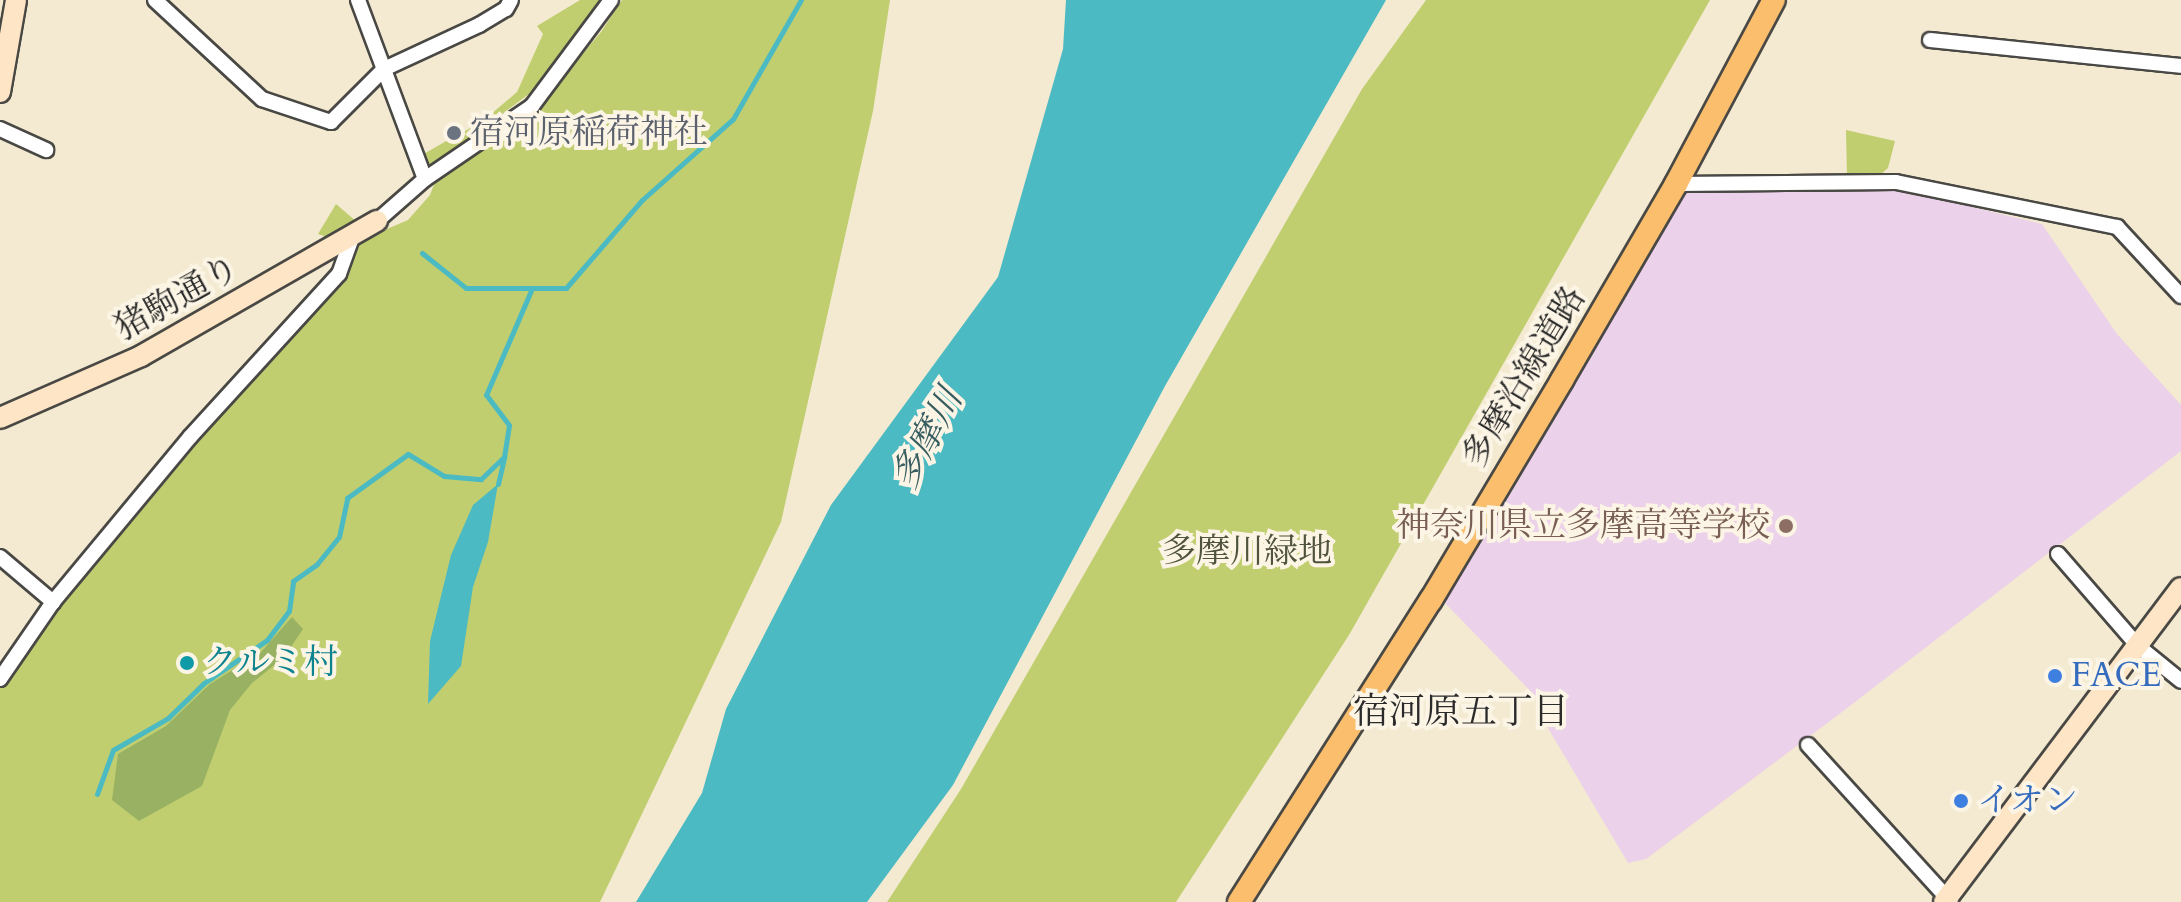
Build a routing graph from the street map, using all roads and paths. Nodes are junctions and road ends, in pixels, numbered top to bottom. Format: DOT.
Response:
graph roads {
  1 [pos="16,0"];
  2 [pos="155,0"];
  3 [pos="358,0"];
  4 [pos="511,0"];
  5 [pos="611,0"];
  6 [pos="1774,0"];
  7 [pos="1930,40"];
  8 [pos="2181,66"];
  9 [pos="384,69"];
  10 [pos="0,92"];
  11 [pos="0,129"];
  12 [pos="46,150"];
  13 [pos="425,179"];
  14 [pos="1676,184"];
  15 [pos="377,221"];
  16 [pos="353,235"];
  17 [pos="2181,296"];
  18 [pos="0,418"];
  19 [pos="2058,554"];
  20 [pos="0,557"];
  21 [pos="2181,588"];
  22 [pos="53,602"];
  23 [pos="2138,646"];
  24 [pos="0,679"];
  25 [pos="2181,681"];
  26 [pos="1808,745"];
  27 [pos="1945,901"];
  28 [pos="1239,902"];
  1 -- 10 [label="street"];
  2 -- 9 [label="street"];
  3 -- 9 [label="street"];
  4 -- 9 [label="street"];
  5 -- 13 [label="street"];
  6 -- 14 [label="main road, 多摩沿線道路"];
  7 -- 8 [label="street"];
  9 -- 13 [label="street"];
  11 -- 12 [label="street"];
  13 -- 15 [label="street"];
  14 -- 17 [label="street"];
  14 -- 28 [label="main road, 多摩沿線道路"];
  15 -- 16 [label="street, 猪駒通り"];
  16 -- 18 [label="street, 猪駒通り"];
  16 -- 22 [label="street"];
  19 -- 23 [label="street"];
  20 -- 22 [label="street"];
  21 -- 23 [label="street"];
  22 -- 24 [label="street"];
  23 -- 25 [label="street"];
  23 -- 27 [label="street"];
  26 -- 27 [label="street"];
}
